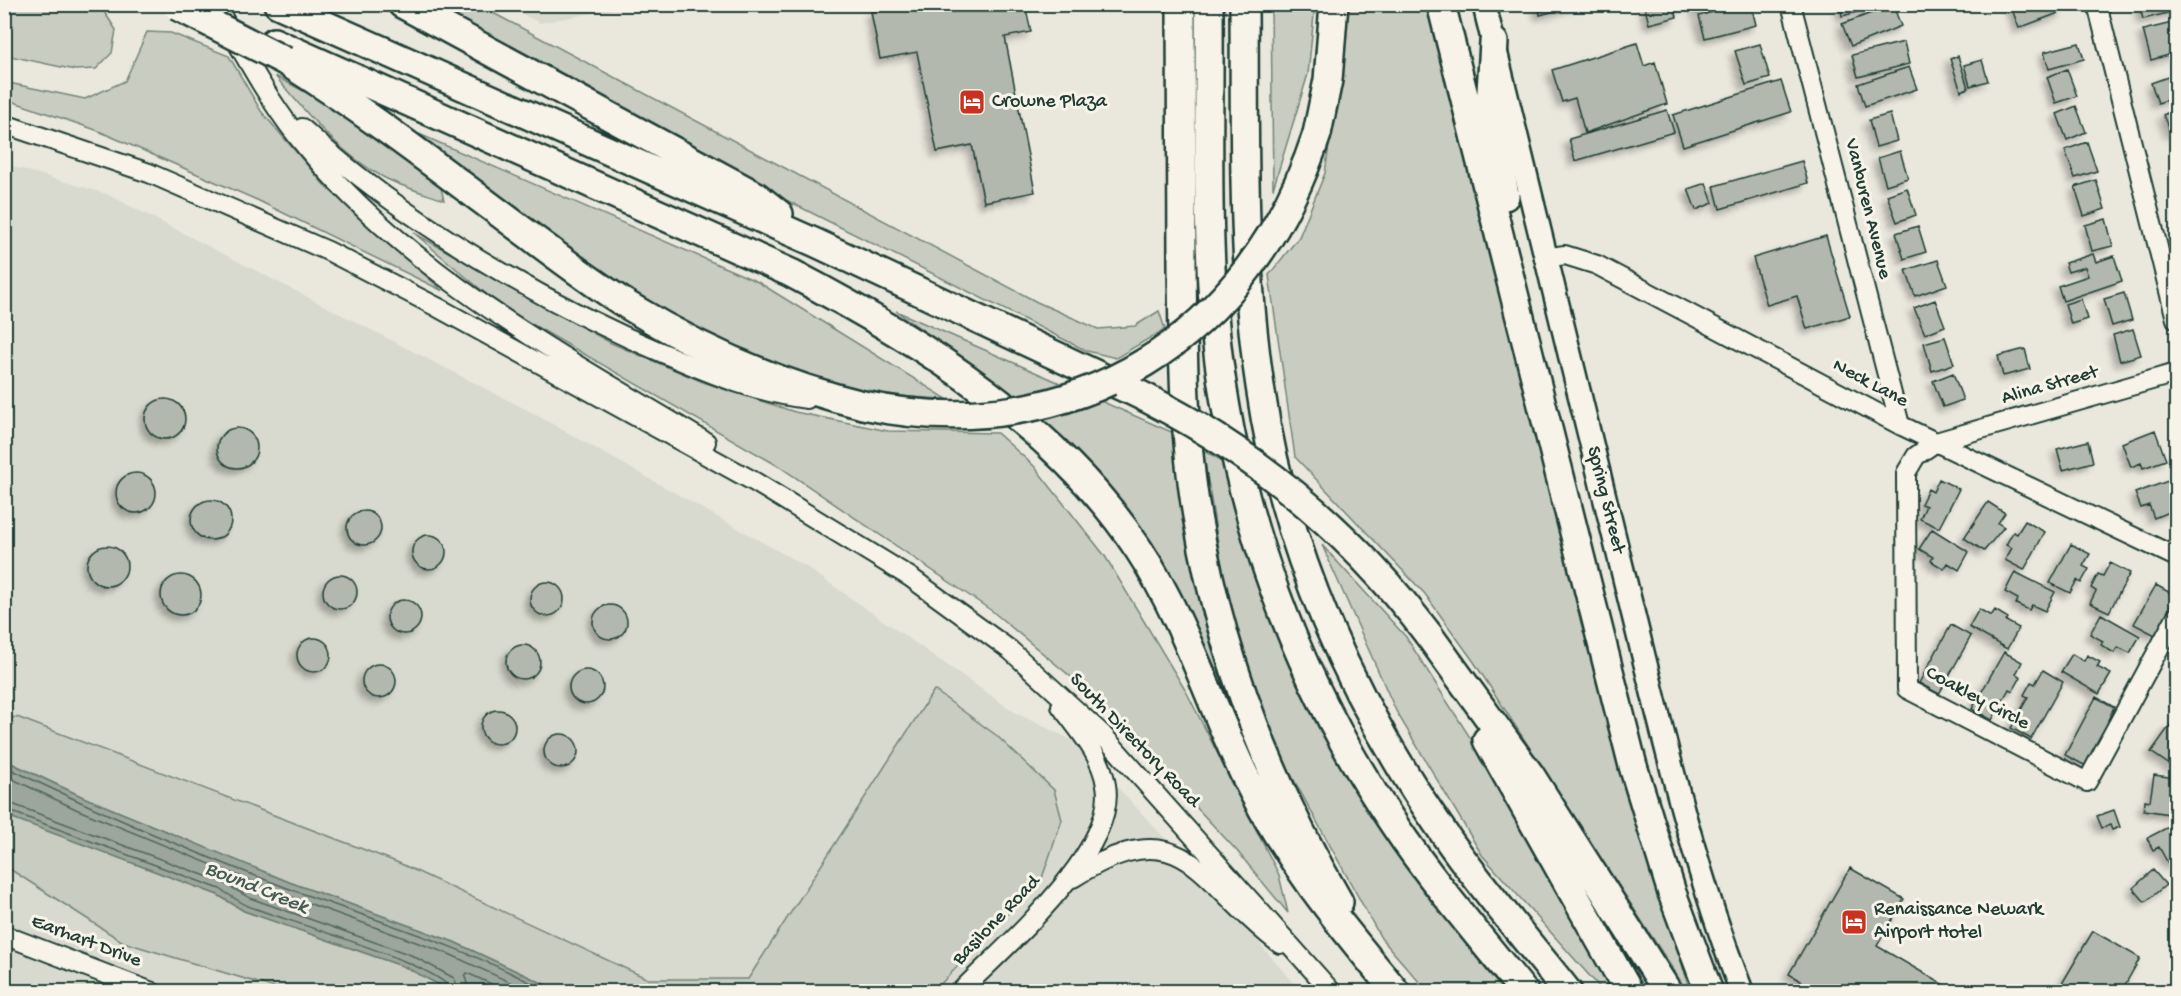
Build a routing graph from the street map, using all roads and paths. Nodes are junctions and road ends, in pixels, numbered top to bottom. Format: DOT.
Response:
graph roads {
  1 [pos="215,4"];
  2 [pos="278,4"];
  3 [pos="402,4"];
  4 [pos="1181,4"];
  5 [pos="1209,4"];
  6 [pos="1244,4"];
  7 [pos="1334,4"];
  8 [pos="1441,4"];
  9 [pos="1484,4"];
  10 [pos="1791,4"];
  11 [pos="2097,4"];
  12 [pos="174,5"];
  13 [pos="1494,42"];
  14 [pos="280,51"];
  15 [pos="257,78"];
  16 [pos="4,124"];
  17 [pos="1501,242"];
  18 [pos="816,243"];
  19 [pos="1544,258"];
  20 [pos="2176,319"];
  21 [pos="2176,373"];
  22 [pos="863,405"];
  23 [pos="1900,425"];
  24 [pos="1936,442"];
  25 [pos="875,554"];
  26 [pos="2176,557"];
  27 [pos="2176,617"];
  28 [pos="1428,634"];
  29 [pos="1034,672"];
  30 [pos="1067,882"];
  31 [pos="4,935"];
  32 [pos="1306,963"];
  33 [pos="963,991"];
  34 [pos="152,992"];
  35 [pos="1332,992"];
  36 [pos="1398,992"];
  37 [pos="1524,992"];
  38 [pos="1568,992"];
  39 [pos="1629,992"];
  40 [pos="1668,992"];
  41 [pos="1709,992"];
  42 [pos="1742,992"];
  1 -- 15 [label="street"];
  2 -- 18 [label="highway"];
  3 -- 18 [label="highway"];
  4 -- 36 [label="highway"];
  5 -- 37 [label="highway"];
  6 -- 38 [label="highway"];
  7 -- 22 [label="highway, bridge"];
  8 -- 17 [label="highway"];
  9 -- 13 [label="main road, Spring Street"];
  10 -- 23 [label="street, Vanburen Avenue"];
  11 -- 20 [label="street"];
  12 -- 14 [label="highway, bridge"];
  13 -- 17 [label="highway"];
  13 -- 19 [label="main road, Spring Street"];
  14 -- 22 [label="highway"];
  14 -- 36 [label="highway"];
  15 -- 22 [label="street"];
  15 -- 25 [label="street"];
  16 -- 25 [label="street"];
  17 -- 41 [label="highway"];
  18 -- 28 [label="highway, bridge"];
  19 -- 23 [label="street, Neck Lane"];
  19 -- 42 [label="main road, Spring Street"];
  21 -- 24 [label="street, Alina Street"];
  23 -- 24 [label="street, Neck Lane"];
  24 -- 26 [label="street, Neck Lane"];
  24 -- 27 [label="street, Coakley Circle"];
  25 -- 29 [label="street, South Directory Road"];
  28 -- 39 [label="highway"];
  28 -- 40 [label="highway"];
  29 -- 30 [label="street"];
  29 -- 32 [label="street, South Directory Road"];
  30 -- 32 [label="street"];
  30 -- 33 [label="street, Basilone Road"];
  31 -- 34 [label="street, Earhart Drive"];
  32 -- 35 [label="street, South Directory Road"];
}
